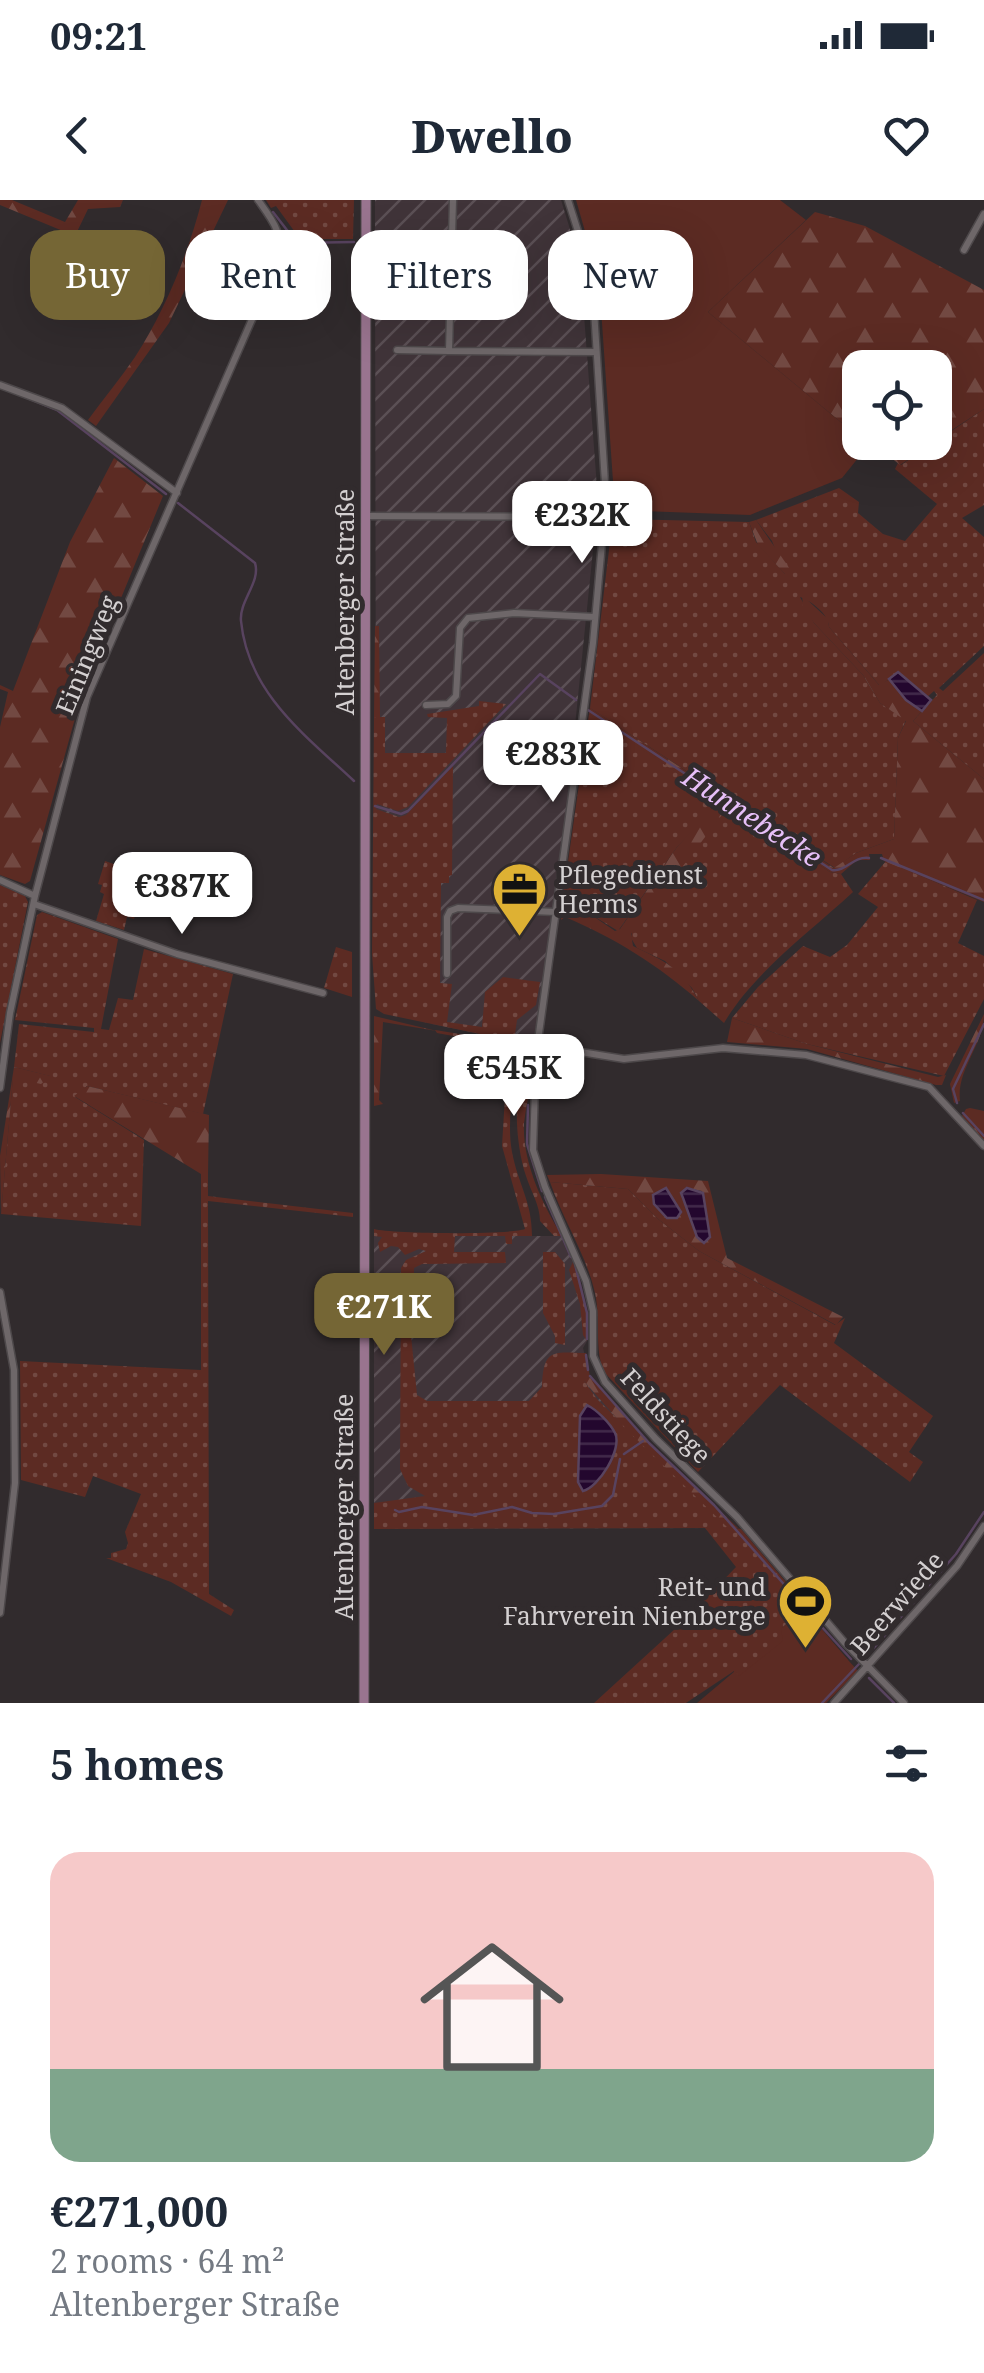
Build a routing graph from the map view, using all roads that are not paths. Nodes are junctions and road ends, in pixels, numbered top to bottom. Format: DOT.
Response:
graph roads {
  1 [pos="258,200"];
  2 [pos="366,200"];
  3 [pos="453,200"];
  4 [pos="568,200"];
  5 [pos="984,214"];
  6 [pos="964,250"];
  7 [pos="396,350"];
  8 [pos="449,350"];
  9 [pos="596,352"];
  10 [pos="0,385"];
  11 [pos="177,493"];
  12 [pos="365,516"];
  13 [pos="605,518"];
  14 [pos="595,617"];
  15 [pos="426,705"];
  16 [pos="0,880"];
  17 [pos="35,900"];
  18 [pos="556,912"];
  19 [pos="447,974"];
  20 [pos="322,992"];
  21 [pos="537,1046"];
  22 [pos="0,1088"];
  23 [pos="984,1146"];
  24 [pos="0,1292"];
  25 [pos="984,1526"];
  26 [pos="0,1614"];
  27 [pos="868,1668"];
  28 [pos="364,1703"];
  29 [pos="834,1703"];
  30 [pos="904,1703"];
  1 -- 11 [label="street, Einingweg"];
  2 -- 12 [label="main road, Altenberger Straße"];
  3 -- 8 [label="street"];
  4 -- 9 [label="street, Feldstiege"];
  5 -- 6 [label="street"];
  7 -- 8 [label="street"];
  8 -- 9 [label="street"];
  9 -- 13 [label="street, Feldstiege"];
  10 -- 11 [label="street"];
  11 -- 17 [label="street, Einingweg"];
  12 -- 13 [label="street"];
  12 -- 28 [label="main road, Altenberger Straße"];
  13 -- 14 [label="street, Feldstiege"];
  14 -- 15 [label="street"];
  14 -- 18 [label="street, Feldstiege"];
  16 -- 17 [label="street"];
  17 -- 20 [label="street"];
  17 -- 22 [label="street, Einingweg"];
  18 -- 19 [label="street"];
  18 -- 21 [label="street, Feldstiege"];
  21 -- 23 [label="street"];
  21 -- 27 [label="street, Feldstiege"];
  24 -- 26 [label="street"];
  25 -- 27 [label="street, Beerwiede"];
  27 -- 29 [label="street, Beerwiede"];
  27 -- 30 [label="street, Feldstiege"];
}
